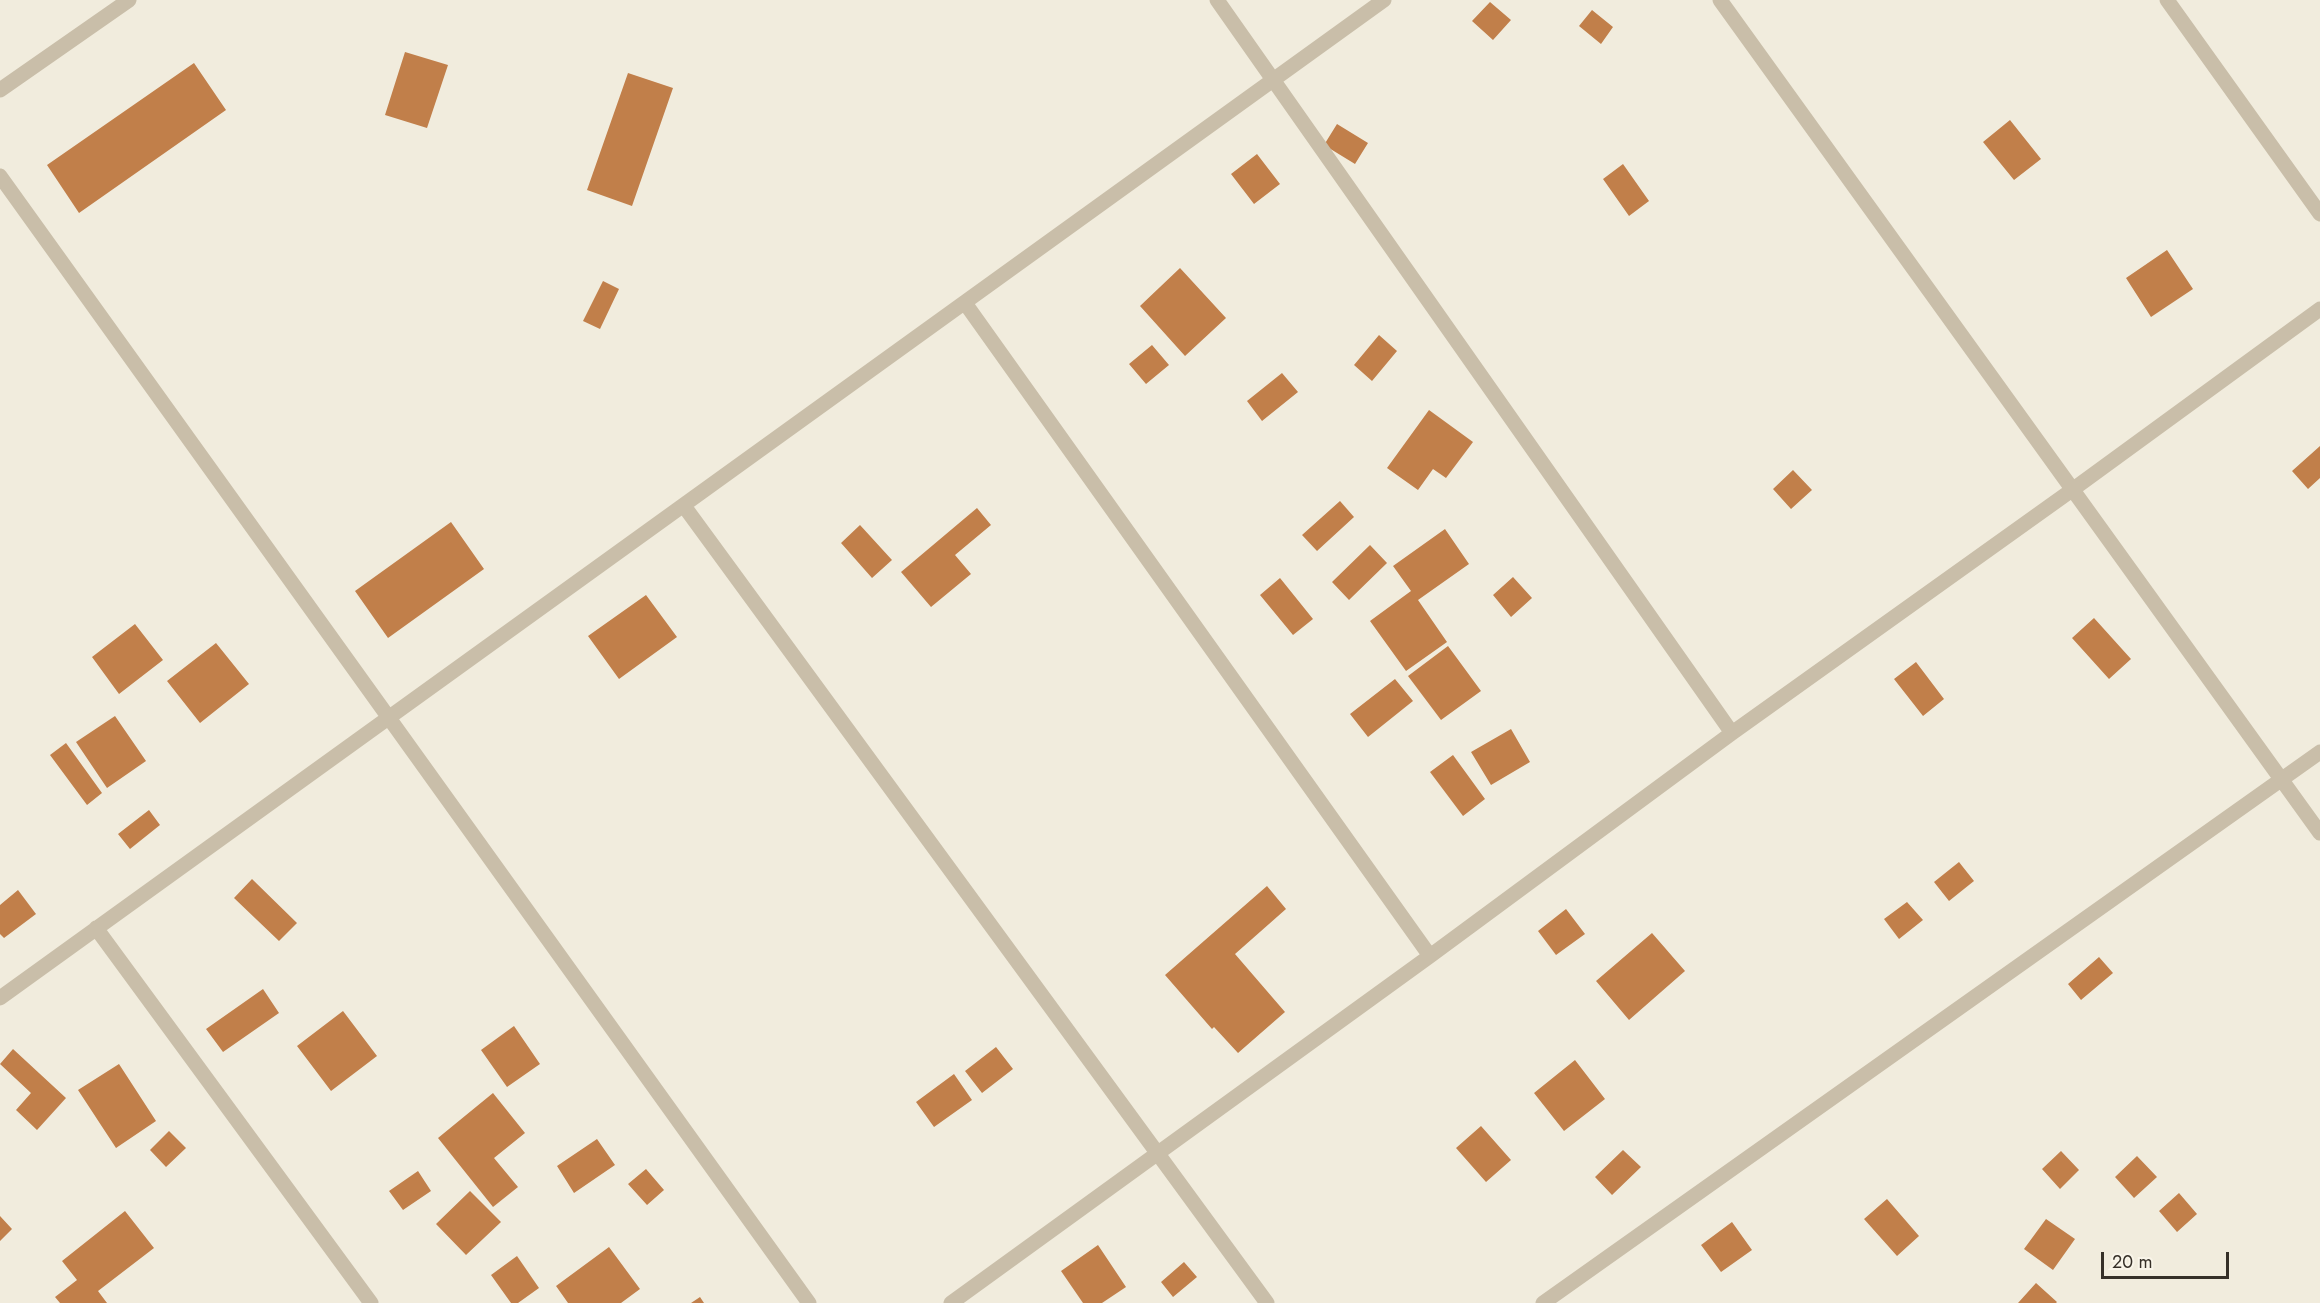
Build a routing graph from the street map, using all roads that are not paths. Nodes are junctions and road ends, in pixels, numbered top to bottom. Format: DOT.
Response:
graph roads {
  1 [pos="129,0"];
  2 [pos="1217,0"];
  3 [pos="1383,0"];
  4 [pos="1720,0"];
  5 [pos="2167,0"];
  6 [pos="1274,80"];
  7 [pos="0,90"];
  8 [pos="0,176"];
  9 [pos="2320,214"];
  10 [pos="964,303"];
  11 [pos="2320,309"];
  12 [pos="2072,490"];
  13 [pos="684,506"];
  14 [pos="389,718"];
  15 [pos="1732,733"];
  16 [pos="2320,752"];
  17 [pos="2282,780"];
  18 [pos="2320,833"];
  19 [pos="96,928"];
  20 [pos="1430,956"];
  21 [pos="0,998"];
  22 [pos="1157,1153"];
  23 [pos="371,1303"];
  24 [pos="809,1303"];
  25 [pos="951,1303"];
  26 [pos="1267,1303"];
  27 [pos="1543,1303"];
  1 -- 7 [label="street"];
  2 -- 6 [label="street"];
  3 -- 6 [label="street"];
  4 -- 12 [label="street"];
  5 -- 9 [label="street"];
  6 -- 10 [label="street"];
  6 -- 15 [label="street"];
  8 -- 14 [label="street"];
  10 -- 13 [label="street"];
  10 -- 20 [label="street"];
  11 -- 12 [label="street"];
  12 -- 15 [label="street"];
  12 -- 17 [label="street"];
  13 -- 14 [label="street"];
  13 -- 22 [label="street"];
  14 -- 19 [label="street"];
  14 -- 24 [label="street"];
  15 -- 20 [label="street"];
  16 -- 17 [label="street"];
  17 -- 18 [label="street"];
  17 -- 27 [label="street"];
  19 -- 21 [label="street"];
  19 -- 23 [label="street"];
  20 -- 22 [label="street"];
  22 -- 25 [label="street"];
  22 -- 26 [label="street"];
}
